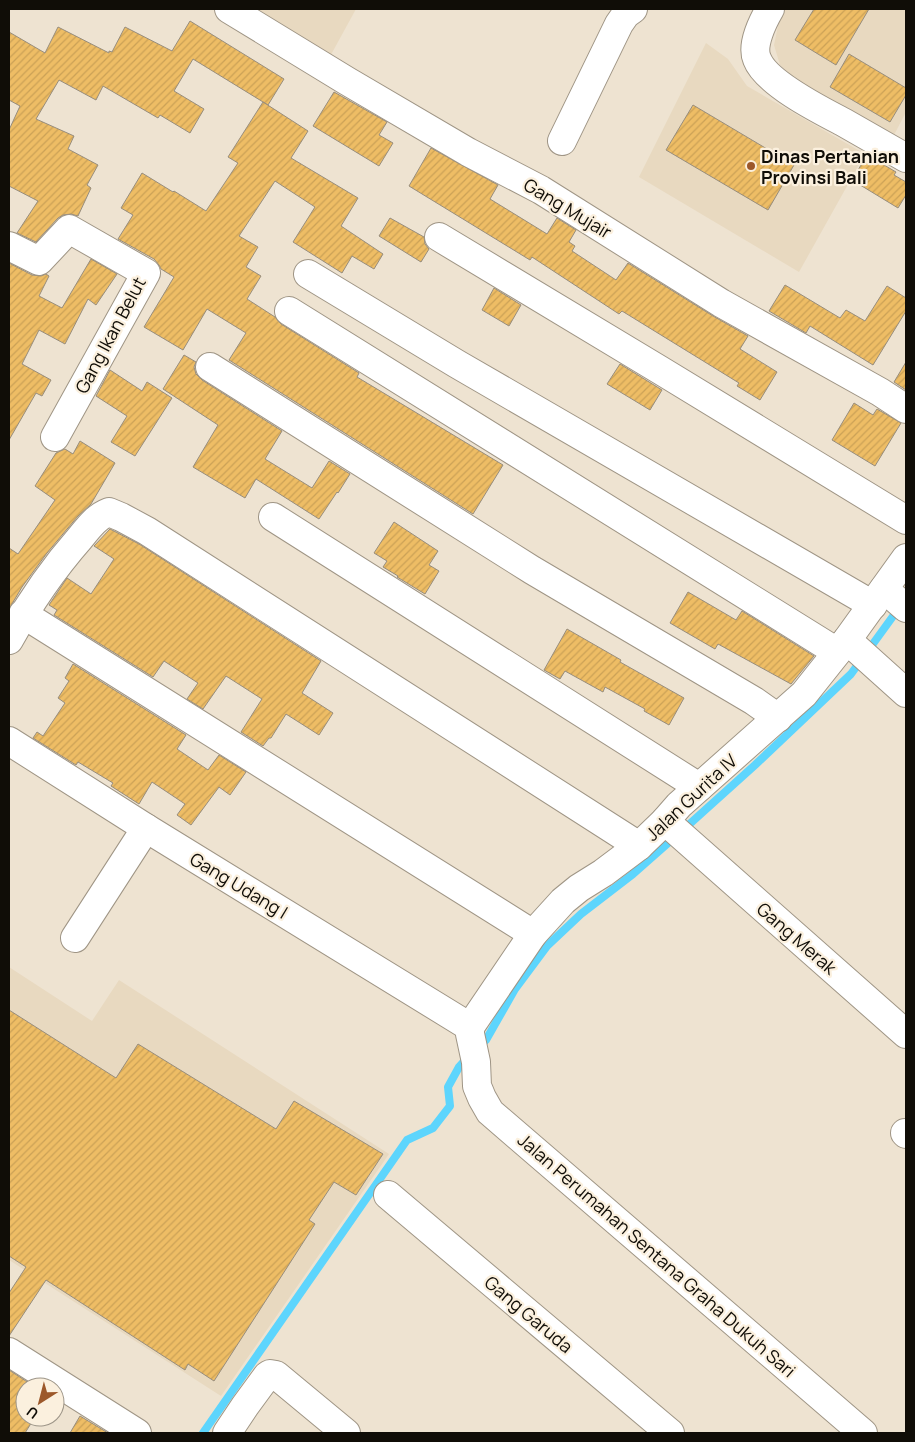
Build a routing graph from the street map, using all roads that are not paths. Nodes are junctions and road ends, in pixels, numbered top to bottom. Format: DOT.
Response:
graph roads {
  1 [pos="230,9"];
  2 [pos="633,9"];
  3 [pos="770,9"];
  4 [pos="562,141"];
  5 [pos="906,158"];
  6 [pos="439,237"];
  7 [pos="9,246"];
  8 [pos="308,274"];
  9 [pos="289,312"];
  10 [pos="210,367"];
  11 [pos="906,408"];
  12 [pos="55,437"];
  13 [pos="273,517"];
  14 [pos="906,520"];
  15 [pos="906,558"];
  16 [pos="892,601"];
  17 [pos="23,614"];
  18 [pos="9,640"];
  19 [pos="845,645"];
  20 [pos="906,693"];
  21 [pos="778,718"];
  22 [pos="9,741"];
  23 [pos="699,787"];
  24 [pos="146,828"];
  25 [pos="676,832"];
  26 [pos="639,846"];
  27 [pos="533,934"];
  28 [pos="75,938"];
  29 [pos="470,1031"];
  30 [pos="906,1034"];
  31 [pos="388,1195"];
  32 [pos="9,1352"];
  33 [pos="137,1433"];
  34 [pos="227,1433"];
  35 [pos="346,1433"];
  36 [pos="670,1433"];
  37 [pos="863,1433"];
  1 -- 11 [label="street, Gang Mujair"];
  2 -- 4 [label="street"];
  3 -- 5 [label="street"];
  6 -- 14 [label="street"];
  7 -- 12 [label="street, Gang Ikan Belut"];
  8 -- 16 [label="street"];
  9 -- 19 [label="street"];
  10 -- 21 [label="street"];
  13 -- 23 [label="street"];
  15 -- 16 [label="street, Jalan Gurita IV"];
  16 -- 19 [label="street, Jalan Gurita IV"];
  17 -- 18 [label="street"];
  17 -- 26 [label="street"];
  17 -- 27 [label="street"];
  19 -- 20 [label="street"];
  19 -- 21 [label="street, Jalan Gurita IV"];
  21 -- 23 [label="street, Jalan Gurita IV"];
  22 -- 24 [label="street, Gang Udang I"];
  23 -- 25 [label="street, Jalan Gurita IV"];
  24 -- 28 [label="street"];
  24 -- 29 [label="street, Gang Udang I"];
  25 -- 26 [label="street, Jalan Gurita IV"];
  25 -- 30 [label="street, Gang Merak"];
  26 -- 27 [label="street, Jalan Gurita IV"];
  27 -- 29 [label="street, Jalan Gurita IV"];
  29 -- 37 [label="street, Jalan Perumahan Sentana Graha Dukuh Sari"];
  31 -- 36 [label="street, Gang Garuda"];
  32 -- 33 [label="street"];
  34 -- 35 [label="street"];
}
